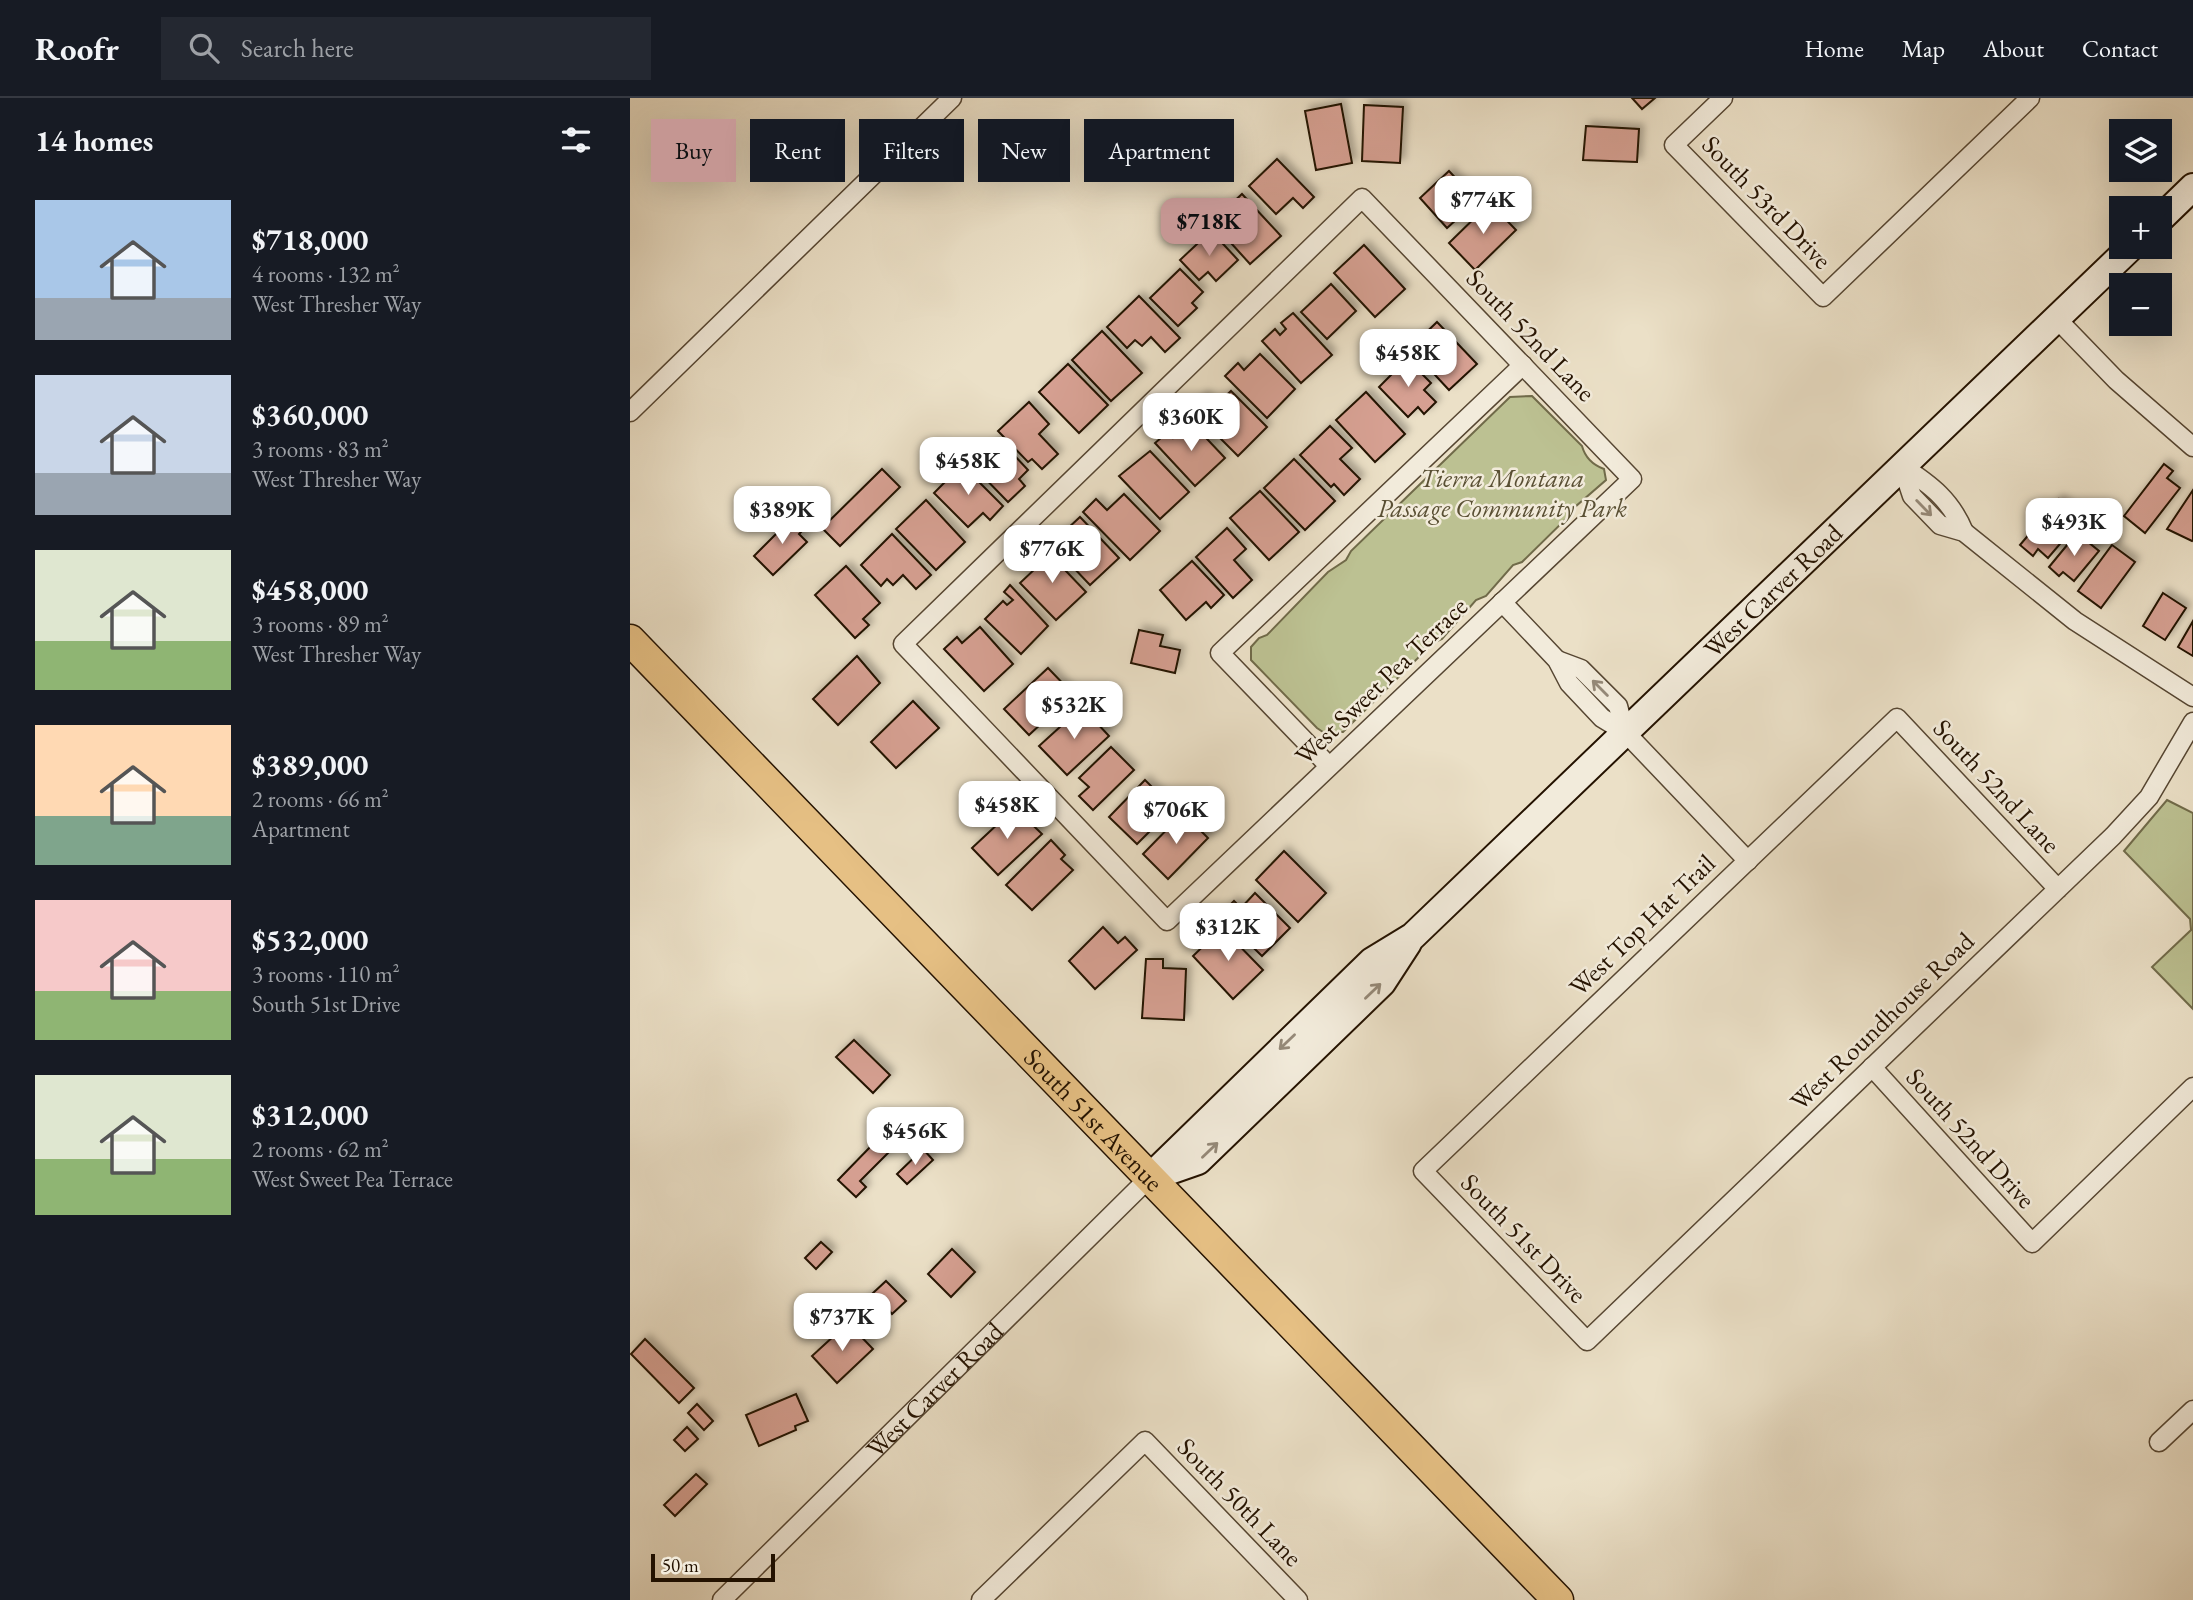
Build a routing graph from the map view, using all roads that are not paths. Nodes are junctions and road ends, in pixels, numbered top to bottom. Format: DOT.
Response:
graph roads {
  1 [pos="952,98"];
  2 [pos="1723,98"];
  3 [pos="2030,98"];
  4 [pos="2193,187"];
  5 [pos="2172,207"];
  6 [pos="2118,259"];
  7 [pos="2056,318"];
  8 [pos="1523,365"];
  9 [pos="630,412"];
  10 [pos="2193,447"];
  11 [pos="1902,466"];
  12 [pos="1632,479"];
  13 [pos="1502,603"];
  14 [pos="630,640"];
  15 [pos="2193,697"];
  16 [pos="1897,718"];
  17 [pos="2193,722"];
  18 [pos="1625,732"];
  19 [pos="1329,766"];
  20 [pos="1748,861"];
  21 [pos="2058,889"];
  22 [pos="1167,920"];
  23 [pos="1872,1067"];
  24 [pos="2193,1087"];
  25 [pos="1423,1171"];
  26 [pos="1149,1178"];
  27 [pos="1587,1341"];
  28 [pos="2193,1410"];
  29 [pos="2159,1442"];
  30 [pos="722,1600"];
  31 [pos="981,1600"];
  32 [pos="1298,1600"];
  33 [pos="1558,1600"];
  1 -- 9 [label="street"];
  2 -- 3 [label="street, South 53rd Drive"];
  4 -- 5 [label="street"];
  6 -- 7 [label="street, West Carver Road"];
  7 -- 10 [label="street"];
  7 -- 11 [label="street, West Carver Road"];
  8 -- 12 [label="street, South 52nd Lane"];
  8 -- 19 [label="street"];
  8 -- 22 [label="street, South 52nd Lane"];
  11 -- 15 [label="street"];
  11 -- 18 [label="street, West Carver Road"];
  12 -- 13 [label="street, West Sweet Pea Terrace"];
  13 -- 18 [label="street"];
  13 -- 19 [label="street, West Sweet Pea Terrace"];
  14 -- 26 [label="main road, South 51st Avenue"];
  16 -- 20 [label="street, West Top Hat Trail"];
  16 -- 21 [label="street, South 52nd Lane"];
  17 -- 21 [label="street, West Roundhouse Road"];
  18 -- 20 [label="street"];
  18 -- 26 [label="street, West Carver Road"];
  19 -- 22 [label="street, West Sweet Pea Terrace"];
  20 -- 25 [label="street, West Top Hat Trail"];
  21 -- 23 [label="street, West Roundhouse Road"];
  23 -- 24 [label="street, South 52nd Drive"];
  23 -- 27 [label="street, West Roundhouse Road"];
  25 -- 27 [label="street, South 51st Drive"];
  26 -- 30 [label="street, West Carver Road"];
  26 -- 33 [label="main road, South 51st Avenue"];
  28 -- 29 [label="street"];
  31 -- 32 [label="street, South 50th Lane"];
}
